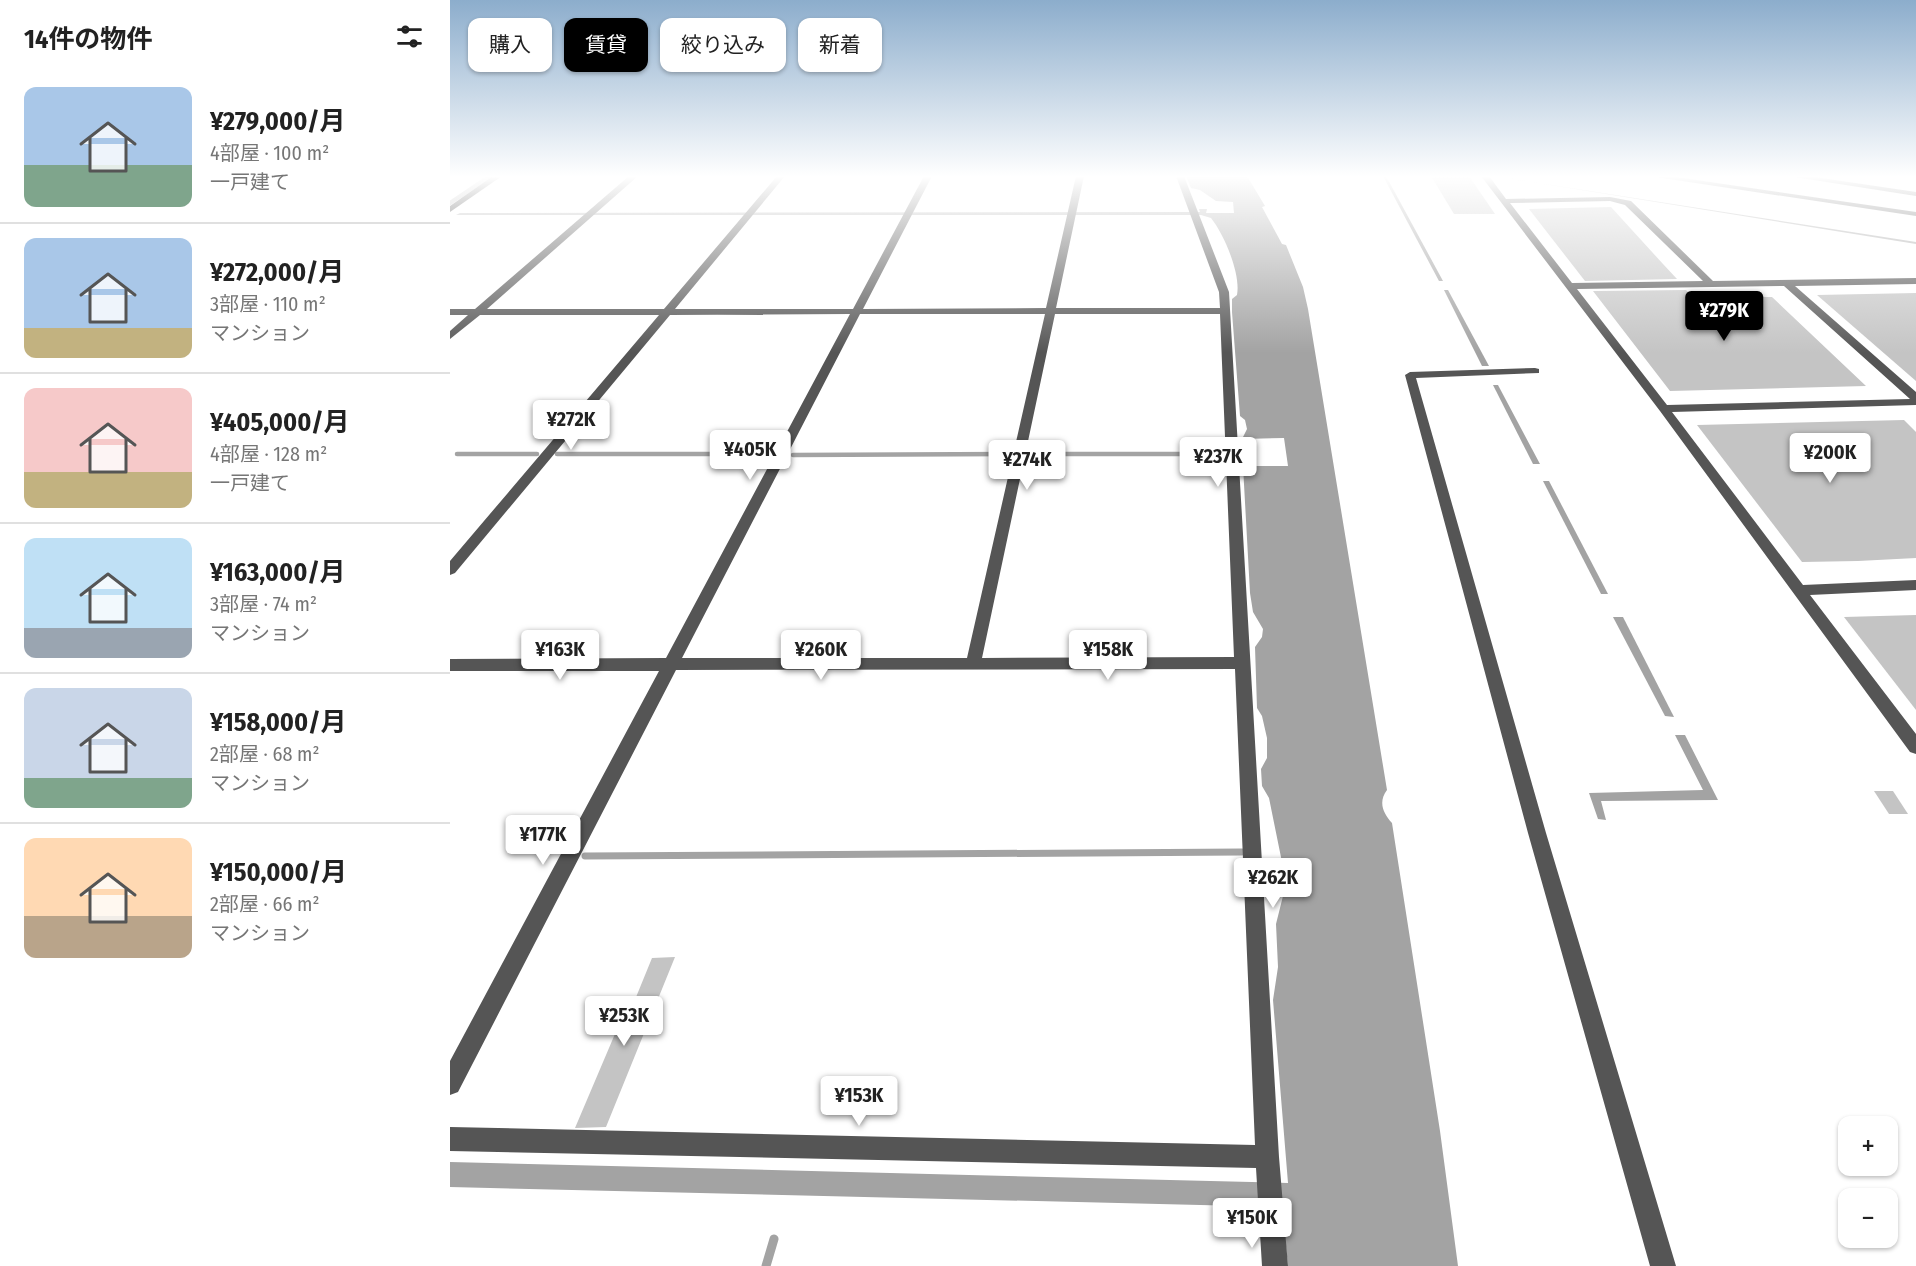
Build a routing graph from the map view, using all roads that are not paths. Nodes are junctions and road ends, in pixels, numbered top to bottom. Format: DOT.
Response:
graph roads {
  1 [pos="566,235"];
  2 [pos="732,235"];
  3 [pos="898,235"];
  4 [pos="1067,235"];
  5 [pos="1203,235"];
  6 [pos="1531,235"];
  7 [pos="1661,235"];
  8 [pos="1916,281"];
  9 [pos="1786,283"];
  10 [pos="1711,284"];
  11 [pos="1571,286"];
  12 [pos="858,311"];
  13 [pos="1051,311"];
  14 [pos="1225,311"];
  15 [pos="450,312"];
  16 [pos="478,312"];
  17 [pos="668,312"];
  18 [pos="450,336"];
  19 [pos="1535,371"];
  20 [pos="1916,400"];
  21 [pos="1664,409"];
  22 [pos="450,570"];
  23 [pos="1916,585"];
  24 [pos="1798,590"];
  25 [pos="1242,663"];
  26 [pos="670,664"];
  27 [pos="450,665"];
  28 [pos="973,665"];
  29 [pos="1916,747"];
  30 [pos="450,1084"];
  31 [pos="450,1139"];
  32 [pos="1267,1157"];
  33 [pos="1275,1266"];
  34 [pos="1663,1266"];
  1 -- 16 [label="street"];
  2 -- 17 [label="street"];
  3 -- 12 [label="street"];
  4 -- 13 [label="street"];
  5 -- 14 [label="street"];
  6 -- 11 [label="street"];
  7 -- 10 [label="street"];
  8 -- 9 [label="street"];
  9 -- 10 [label="street"];
  9 -- 20 [label="street"];
  10 -- 11 [label="street"];
  11 -- 21 [label="street"];
  12 -- 13 [label="street"];
  12 -- 17 [label="street"];
  12 -- 26 [label="street"];
  13 -- 14 [label="street"];
  13 -- 28 [label="street"];
  14 -- 25 [label="street"];
  15 -- 16 [label="street"];
  16 -- 17 [label="street"];
  16 -- 18 [label="street"];
  17 -- 22 [label="street"];
  19 -- 34 [label="street"];
  20 -- 21 [label="street"];
  21 -- 24 [label="street"];
  23 -- 24 [label="street"];
  24 -- 29 [label="street"];
  25 -- 28 [label="street"];
  25 -- 32 [label="street"];
  26 -- 27 [label="street"];
  26 -- 28 [label="street"];
  26 -- 30 [label="street"];
  31 -- 32 [label="street"];
  32 -- 33 [label="street"];
}
